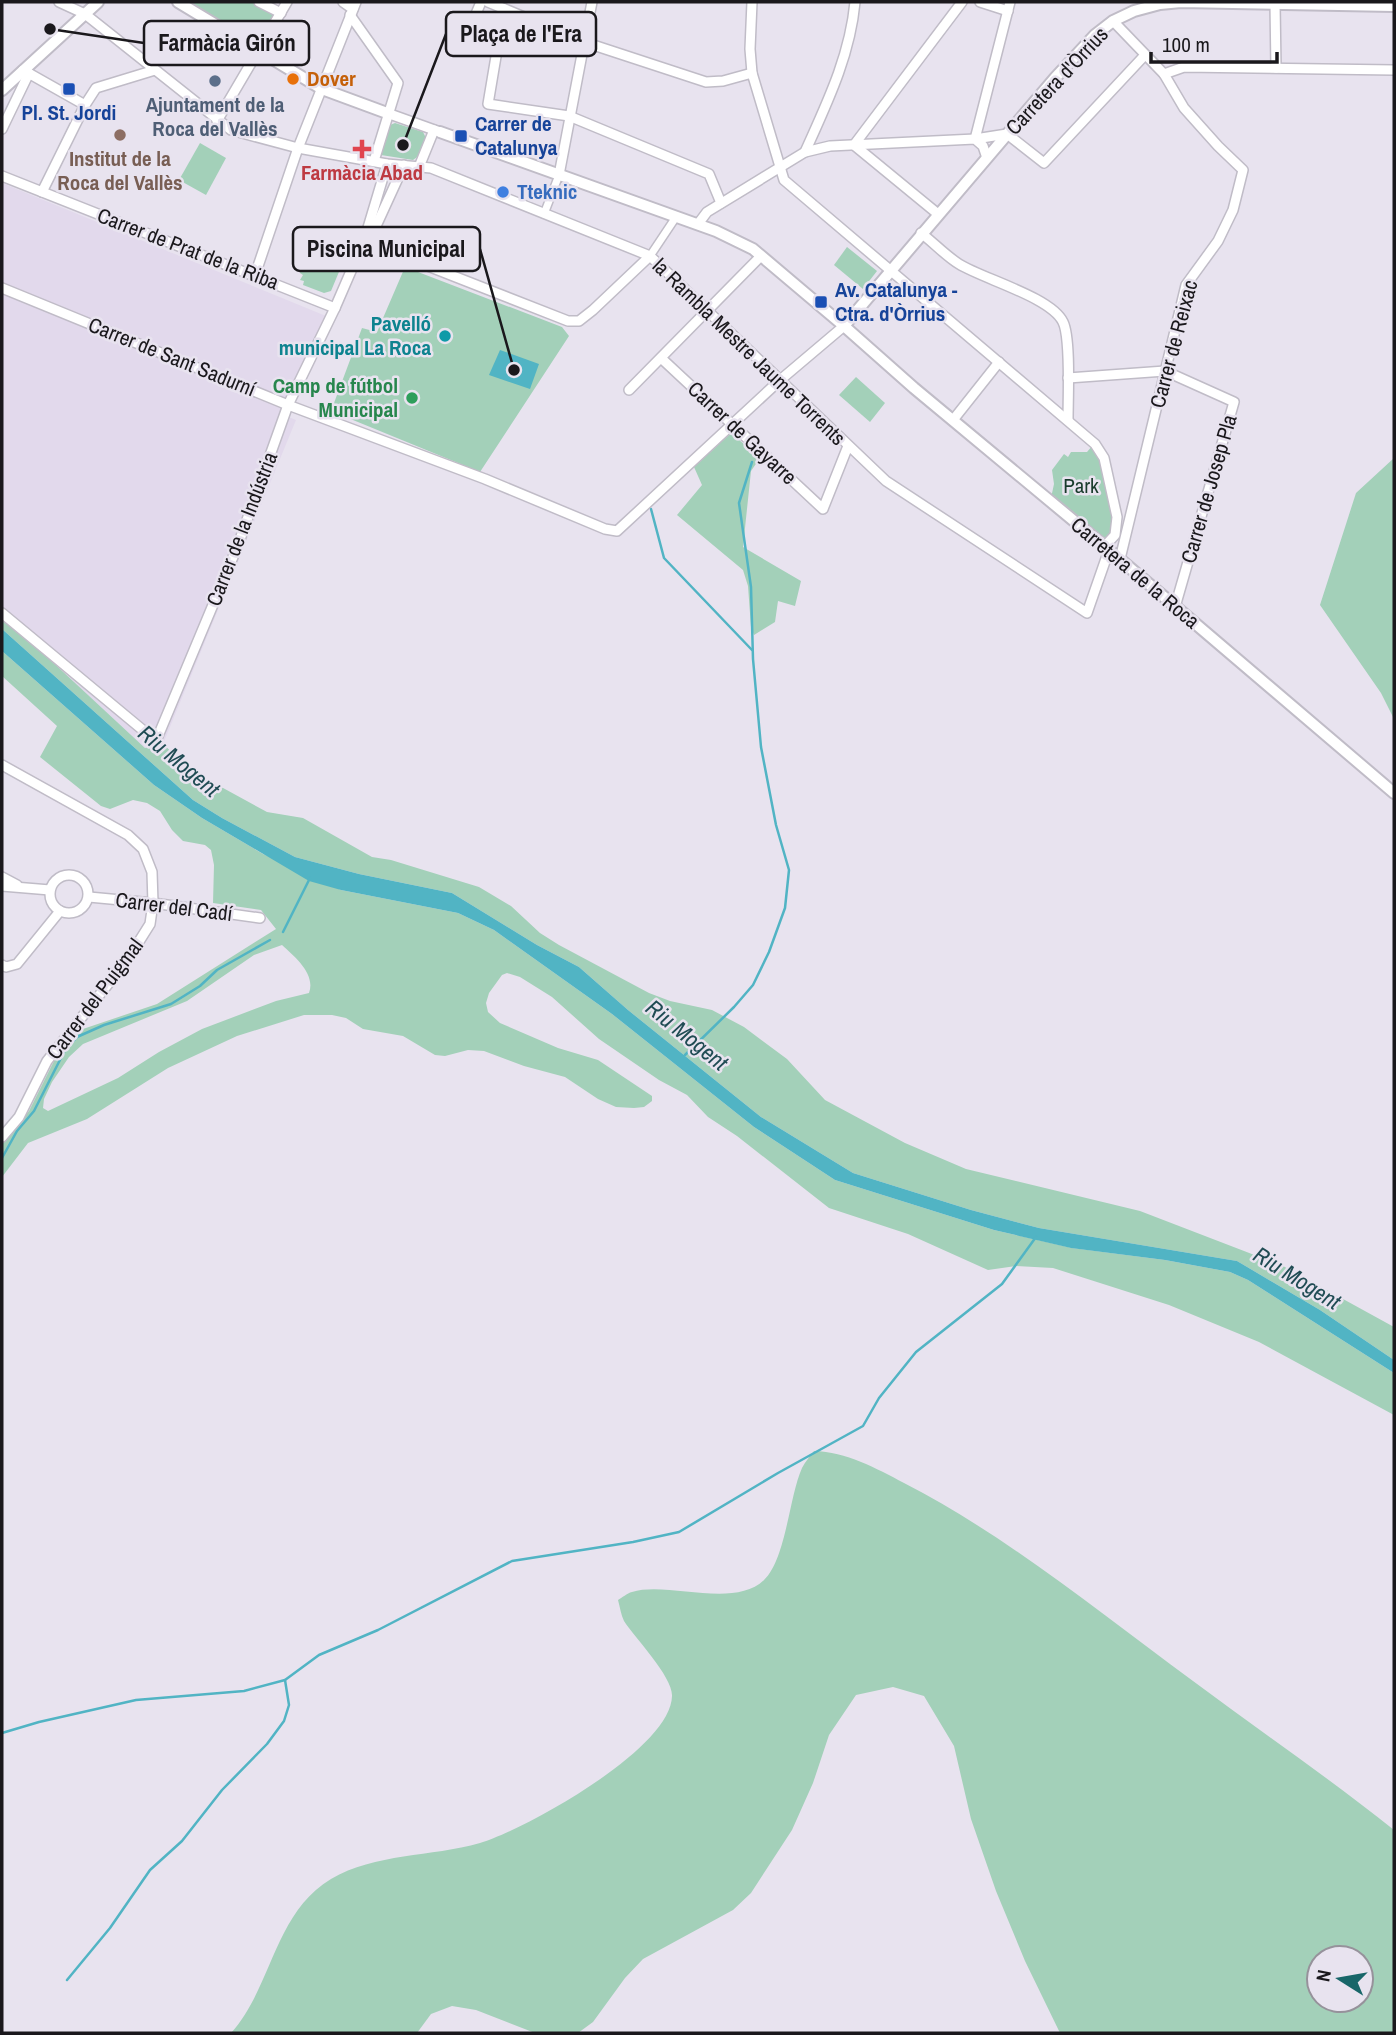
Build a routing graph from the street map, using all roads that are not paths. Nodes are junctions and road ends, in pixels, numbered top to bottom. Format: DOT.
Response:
graph roads {
  1 [pos="59,2"];
  2 [pos="98,2"];
  3 [pos="178,2"];
  4 [pos="259,2"];
  5 [pos="287,2"];
  6 [pos="344,2"];
  7 [pos="481,2"];
  8 [pos="488,2"];
  9 [pos="592,2"];
  10 [pos="752,2"];
  11 [pos="855,2"];
  12 [pos="962,2"];
  13 [pos="980,2"];
  14 [pos="1275,4"];
  15 [pos="1009,6"];
  16 [pos="1394,6"];
  17 [pos="353,9"];
  18 [pos="504,9"];
  19 [pos="281,13"];
  20 [pos="85,14"];
  21 [pos="1113,21"];
  22 [pos="464,42"];
  23 [pos="584,42"];
  24 [pos="258,51"];
  25 [pos="1145,55"];
  26 [pos="1276,68"];
  27 [pos="155,70"];
  28 [pos="1394,70"];
  29 [pos="26,72"];
  30 [pos="752,73"];
  31 [pos="1164,74"];
  32 [pos="321,89"];
  33 [pos="2,90"];
  34 [pos="85,105"];
  35 [pos="387,113"];
  36 [pos="569,117"];
  37 [pos="217,121"];
  38 [pos="2,129"];
  39 [pos="437,131"];
  40 [pos="1007,134"];
  41 [pos="975,139"];
  42 [pos="854,145"];
  43 [pos="298,148"];
  44 [pos="806,152"];
  45 [pos="987,158"];
  46 [pos="374,160"];
  47 [pos="387,164"];
  48 [pos="404,165"];
  49 [pos="419,167"];
  50 [pos="780,170"];
  51 [pos="559,175"];
  52 [pos="2,176"];
  53 [pos="42,192"];
  54 [pos="721,204"];
  55 [pos="544,214"];
  56 [pos="938,214"];
  57 [pos="676,217"];
  58 [pos="698,224"];
  59 [pos="921,233"];
  60 [pos="364,240"];
  61 [pos="650,256"];
  62 [pos="761,256"];
  63 [pos="890,271"];
  64 [pos="255,275"];
  65 [pos="2,288"];
  66 [pos="335,308"];
  67 [pos="707,312"];
  68 [pos="844,326"];
  69 [pos="661,358"];
  70 [pos="999,362"];
  71 [pos="1165,371"];
  72 [pos="1069,378"];
  73 [pos="779,381"];
  74 [pos="629,390"];
  75 [pos="288,405"];
  76 [pos="1068,419"];
  77 [pos="953,420"];
  78 [pos="732,424"];
  79 [pos="848,446"];
  80 [pos="1116,513"];
  81 [pos="1130,514"];
  82 [pos="1107,548"];
  83 [pos="1119,559"];
  84 [pos="1175,607"];
  85 [pos="2,613"];
  86 [pos="2,765"];
  87 [pos="1394,793"];
  88 [pos="2,877"];
  89 [pos="2,886"];
  90 [pos="21,888"];
  91 [pos="50,890"];
  92 [pos="89,897"];
  93 [pos="153,903"];
  94 [pos="60,911"];
  95 [pos="260,918"];
  96 [pos="2,965"];
  97 [pos="2,1137"];
  1 -- 20 [label="street, la Rambla Mestre Jaume Torrents"];
  2 -- 20 [label="street"];
  3 -- 24 [label="street"];
  4 -- 19 [label="street"];
  5 -- 19 [label="street"];
  6 -- 17 [label="street"];
  7 -- 22 [label="street"];
  8 -- 18 [label="street"];
  9 -- 23 [label="street"];
  10 -- 30 [label="street"];
  11 -- 44 [label="street"];
  12 -- 42 [label="street"];
  13 -- 15 [label="street"];
  14 -- 16 [label="street, Carretera d'Òrrius"];
  14 -- 21 [label="street, Carretera d'Òrrius"];
  14 -- 26 [label="street"];
  15 -- 41 [label="street"];
  17 -- 32 [label="street"];
  17 -- 35 [label="street"];
  18 -- 23 [label="street"];
  18 -- 36 [label="street"];
  19 -- 24 [label="street"];
  20 -- 27 [label="street, la Rambla Mestre Jaume Torrents"];
  20 -- 29 [label="street"];
  21 -- 25 [label="street, Carrer de Reixac"];
  21 -- 40 [label="street, Carretera d'Òrrius"];
  23 -- 30 [label="street"];
  23 -- 36 [label="street"];
  24 -- 32 [label="street"];
  24 -- 37 [label="street"];
  25 -- 31 [label="street, Carrer de Reixac"];
  25 -- 40 [label="street"];
  26 -- 28 [label="street"];
  26 -- 31 [label="street"];
  27 -- 34 [label="street"];
  27 -- 37 [label="street, la Rambla Mestre Jaume Torrents"];
  29 -- 33 [label="street"];
  29 -- 34 [label="street"];
  29 -- 38 [label="street"];
  30 -- 50 [label="street"];
  31 -- 71 [label="street, Carrer de Reixac"];
  32 -- 35 [label="street"];
  32 -- 43 [label="street"];
  34 -- 53 [label="street"];
  35 -- 39 [label="street"];
  35 -- 46 [label="street"];
  36 -- 51 [label="street"];
  36 -- 54 [label="street"];
  37 -- 43 [label="street, la Rambla Mestre Jaume Torrents"];
  39 -- 49 [label="street"];
  39 -- 51 [label="street"];
  40 -- 41 [label="street"];
  40 -- 45 [label="street, Carretera d'Òrrius"];
  41 -- 42 [label="street"];
  41 -- 45 [label="street"];
  42 -- 44 [label="street"];
  42 -- 56 [label="street"];
  43 -- 46 [label="street, la Rambla Mestre Jaume Torrents"];
  43 -- 64 [label="street"];
  44 -- 50 [label="street"];
  45 -- 56 [label="street, Carretera d'Òrrius"];
  46 -- 47 [label="street, la Rambla Mestre Jaume Torrents"];
  47 -- 48 [label="street, la Rambla Mestre Jaume Torrents"];
  47 -- 60 [label="street, Carrer de la Indústria"];
  48 -- 49 [label="street, la Rambla Mestre Jaume Torrents"];
  48 -- 60 [label="street, Carrer de la Indústria"];
  49 -- 55 [label="street, la Rambla Mestre Jaume Torrents"];
  50 -- 54 [label="street"];
  50 -- 63 [label="street"];
  51 -- 55 [label="street"];
  51 -- 57 [label="street"];
  52 -- 53 [label="street, Carrer de Prat de la Riba"];
  53 -- 64 [label="street, Carrer de Prat de la Riba"];
  54 -- 58 [label="street"];
  55 -- 61 [label="street, la Rambla Mestre Jaume Torrents"];
  56 -- 59 [label="street, Carretera d'Òrrius"];
  57 -- 58 [label="street"];
  57 -- 61 [label="street"];
  58 -- 62 [label="street"];
  59 -- 63 [label="street, Carretera d'Òrrius"];
  59 -- 72 [label="street"];
  60 -- 61 [label="street"];
  60 -- 66 [label="street, Carrer de la Indústria"];
  61 -- 67 [label="street, la Rambla Mestre Jaume Torrents"];
  62 -- 67 [label="street"];
  62 -- 68 [label="street, Carretera de la Roca"];
  63 -- 68 [label="street, Carretera d'Òrrius"];
  63 -- 70 [label="street"];
  64 -- 66 [label="street, Carrer de Prat de la Riba"];
  65 -- 75 [label="street, Carrer de Sant Sadurní"];
  66 -- 75 [label="street, Carrer de la Indústria"];
  67 -- 69 [label="street"];
  67 -- 73 [label="street, la Rambla Mestre Jaume Torrents"];
  68 -- 73 [label="street"];
  68 -- 77 [label="street, Carretera de la Roca"];
  69 -- 74 [label="street"];
  69 -- 78 [label="street, Carrer de Gayarre"];
  70 -- 76 [label="street"];
  70 -- 77 [label="street"];
  71 -- 72 [label="street"];
  71 -- 81 [label="street, Carrer de Reixac"];
  71 -- 84 [label="street, Carrer de Josep Pla"];
  72 -- 76 [label="street"];
  73 -- 78 [label="street"];
  73 -- 79 [label="street, la Rambla Mestre Jaume Torrents"];
  75 -- 78 [label="street, Carrer de Sant Sadurní"];
  75 -- 85 [label="street, Carrer de la Indústria"];
  76 -- 80 [label="street"];
  77 -- 82 [label="street, Carretera de la Roca"];
  78 -- 79 [label="street, Carrer de Gayarre"];
  79 -- 82 [label="street, la Rambla Mestre Jaume Torrents"];
  80 -- 81 [label="street"];
  80 -- 82 [label="street"];
  81 -- 83 [label="street, Carrer de Reixac"];
  82 -- 83 [label="street, Carretera de la Roca"];
  83 -- 84 [label="street, Carretera de la Roca"];
  84 -- 87 [label="street, Carretera de la Roca"];
  86 -- 93 [label="street, Carrer del Puigmal"];
  88 -- 90 [label="street"];
  89 -- 90 [label="street"];
  90 -- 91 [label="street"];
  91 -- 92 [label="street"];
  91 -- 94 [label="street"];
  92 -- 93 [label="street, Carrer del Cadí"];
  92 -- 94 [label="street"];
  93 -- 95 [label="street, Carrer del Cadí"];
  93 -- 97 [label="street, Carrer del Puigmal"];
  94 -- 96 [label="street"];
}
